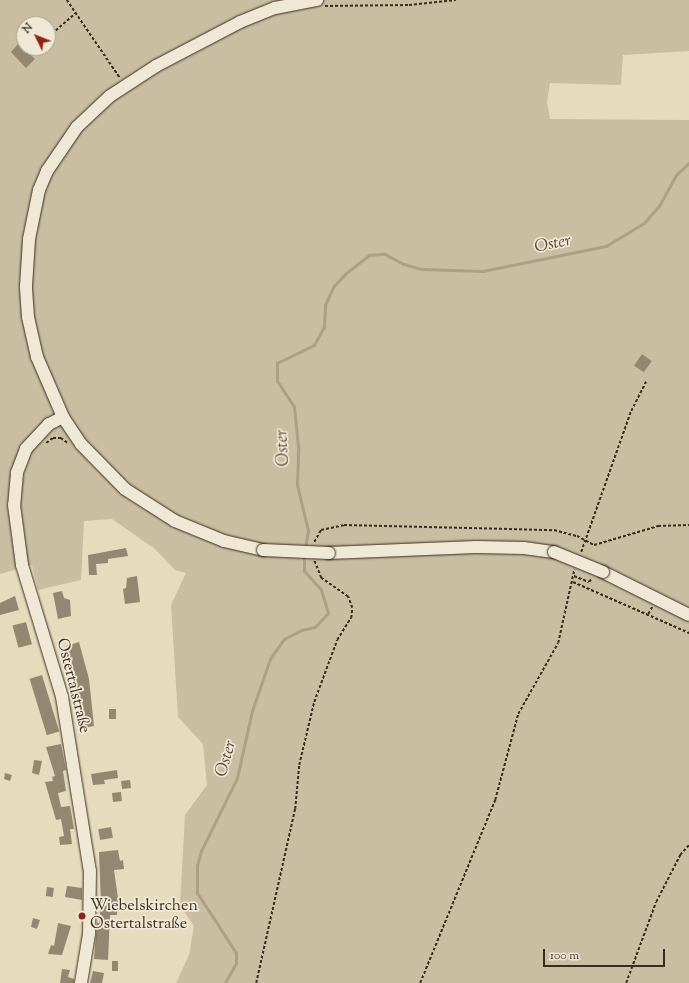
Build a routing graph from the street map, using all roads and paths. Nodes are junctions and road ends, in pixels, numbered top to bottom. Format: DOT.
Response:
graph roads {
  1 [pos="67,0"];
  2 [pos="456,0"];
  3 [pos="318,4"];
  4 [pos="76,13"];
  5 [pos="56,30"];
  6 [pos="124,85"];
  7 [pos="646,382"];
  8 [pos="63,417"];
  9 [pos="689,525"];
  10 [pos="585,541"];
  11 [pos="313,546"];
  12 [pos="314,557"];
  13 [pos="574,571"];
  14 [pos="574,576"];
  15 [pos="572,582"];
  16 [pos="589,582"];
  17 [pos="652,605"];
  18 [pos="648,614"];
  19 [pos="689,615"];
  20 [pos="689,633"];
  21 [pos="689,845"];
  22 [pos="81,983"];
  23 [pos="256,983"];
  24 [pos="420,983"];
  25 [pos="626,983"];
  1 -- 4 [label="path"];
  2 -- 3 [label="path"];
  3 -- 6 [label="main road"];
  4 -- 5 [label="path"];
  4 -- 6 [label="path"];
  6 -- 8 [label="main road"];
  7 -- 10 [label="path"];
  8 -- 19 [label="main road, bridge"];
  8 -- 22 [label="main road, Ostertalstraße"];
  9 -- 10 [label="path"];
  10 -- 11 [label="path"];
  12 -- 23 [label="path"];
  13 -- 14 [label="path"];
  14 -- 15 [label="path"];
  14 -- 16 [label="path"];
  15 -- 18 [label="path"];
  15 -- 24 [label="path"];
  17 -- 18 [label="path"];
  18 -- 20 [label="path"];
  21 -- 25 [label="path"];
}
